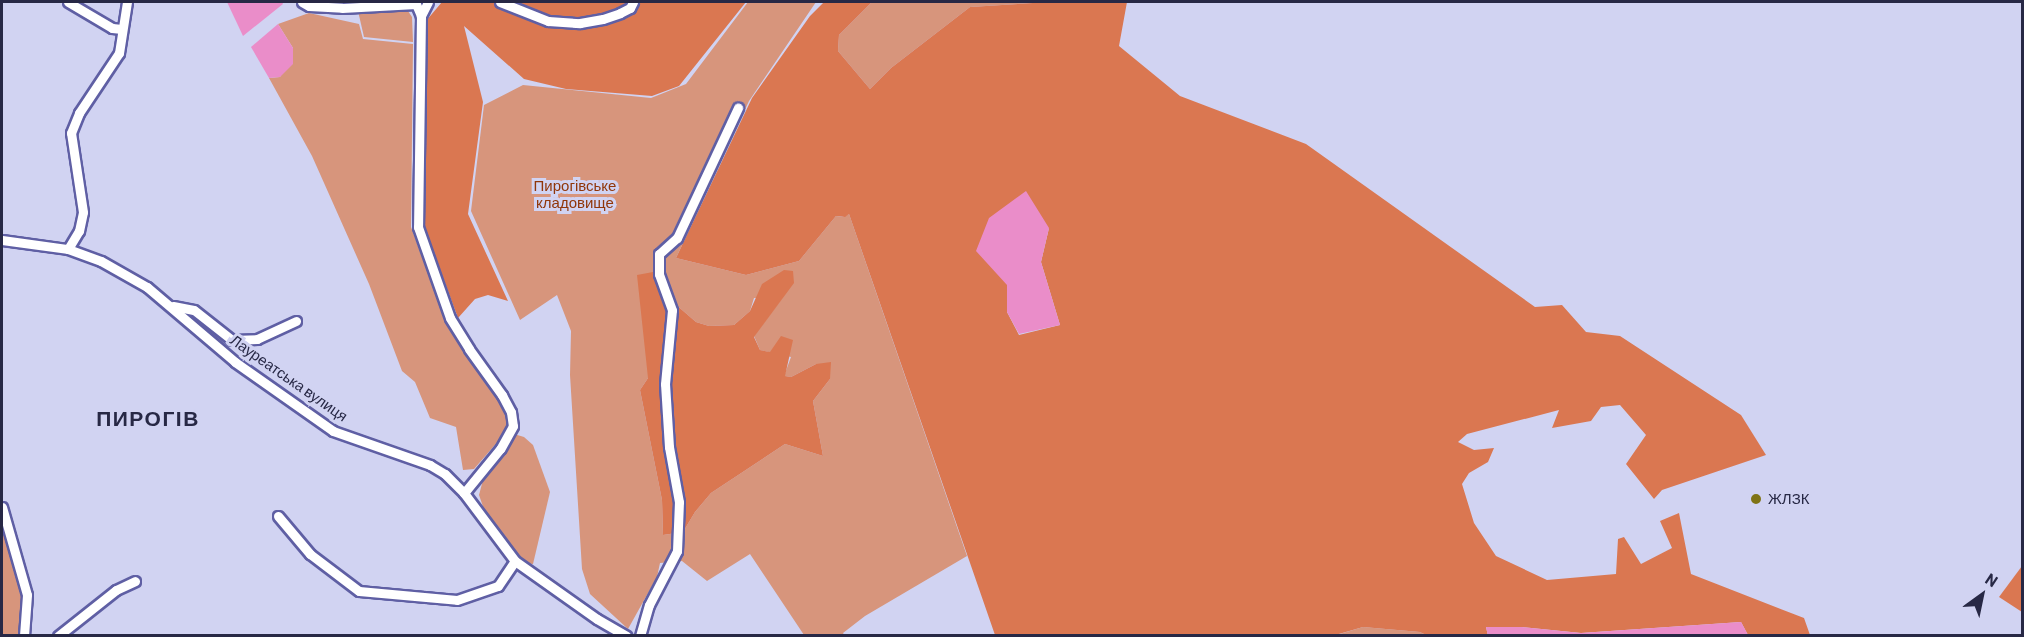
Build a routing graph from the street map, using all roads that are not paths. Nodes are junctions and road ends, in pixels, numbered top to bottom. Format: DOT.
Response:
graph roads {
  1 [pos="68,2"];
  2 [pos="127,2"];
  3 [pos="302,2"];
  4 [pos="428,2"];
  5 [pos="500,2"];
  6 [pos="633,2"];
  7 [pos="419,3"];
  8 [pos="421,16"];
  9 [pos="122,29"];
  10 [pos="738,108"];
  11 [pos="2,240"];
  12 [pos="68,249"];
  13 [pos="173,306"];
  14 [pos="296,321"];
  15 [pos="464,493"];
  16 [pos="2,507"];
  17 [pos="278,516"];
  18 [pos="515,561"];
  19 [pos="135,581"];
  20 [pos="24,636"];
  21 [pos="58,636"];
  22 [pos="627,636"];
  23 [pos="640,636"];
  1 -- 9 [label="street"];
  2 -- 9 [label="street"];
  3 -- 7 [label="street"];
  4 -- 8 [label="street"];
  5 -- 6 [label="street"];
  7 -- 8 [label="street"];
  8 -- 15 [label="street"];
  9 -- 12 [label="street"];
  10 -- 23 [label="street"];
  11 -- 12 [label="street, Лауреатська вулиця"];
  12 -- 13 [label="street, Лауреатська вулиця"];
  13 -- 14 [label="street"];
  13 -- 15 [label="street, Лауреатська вулиця"];
  15 -- 18 [label="street, Лауреатська вулиця"];
  16 -- 20 [label="street"];
  17 -- 18 [label="street"];
  18 -- 22 [label="street, Лауреатська вулиця"];
  19 -- 21 [label="street"];
}
